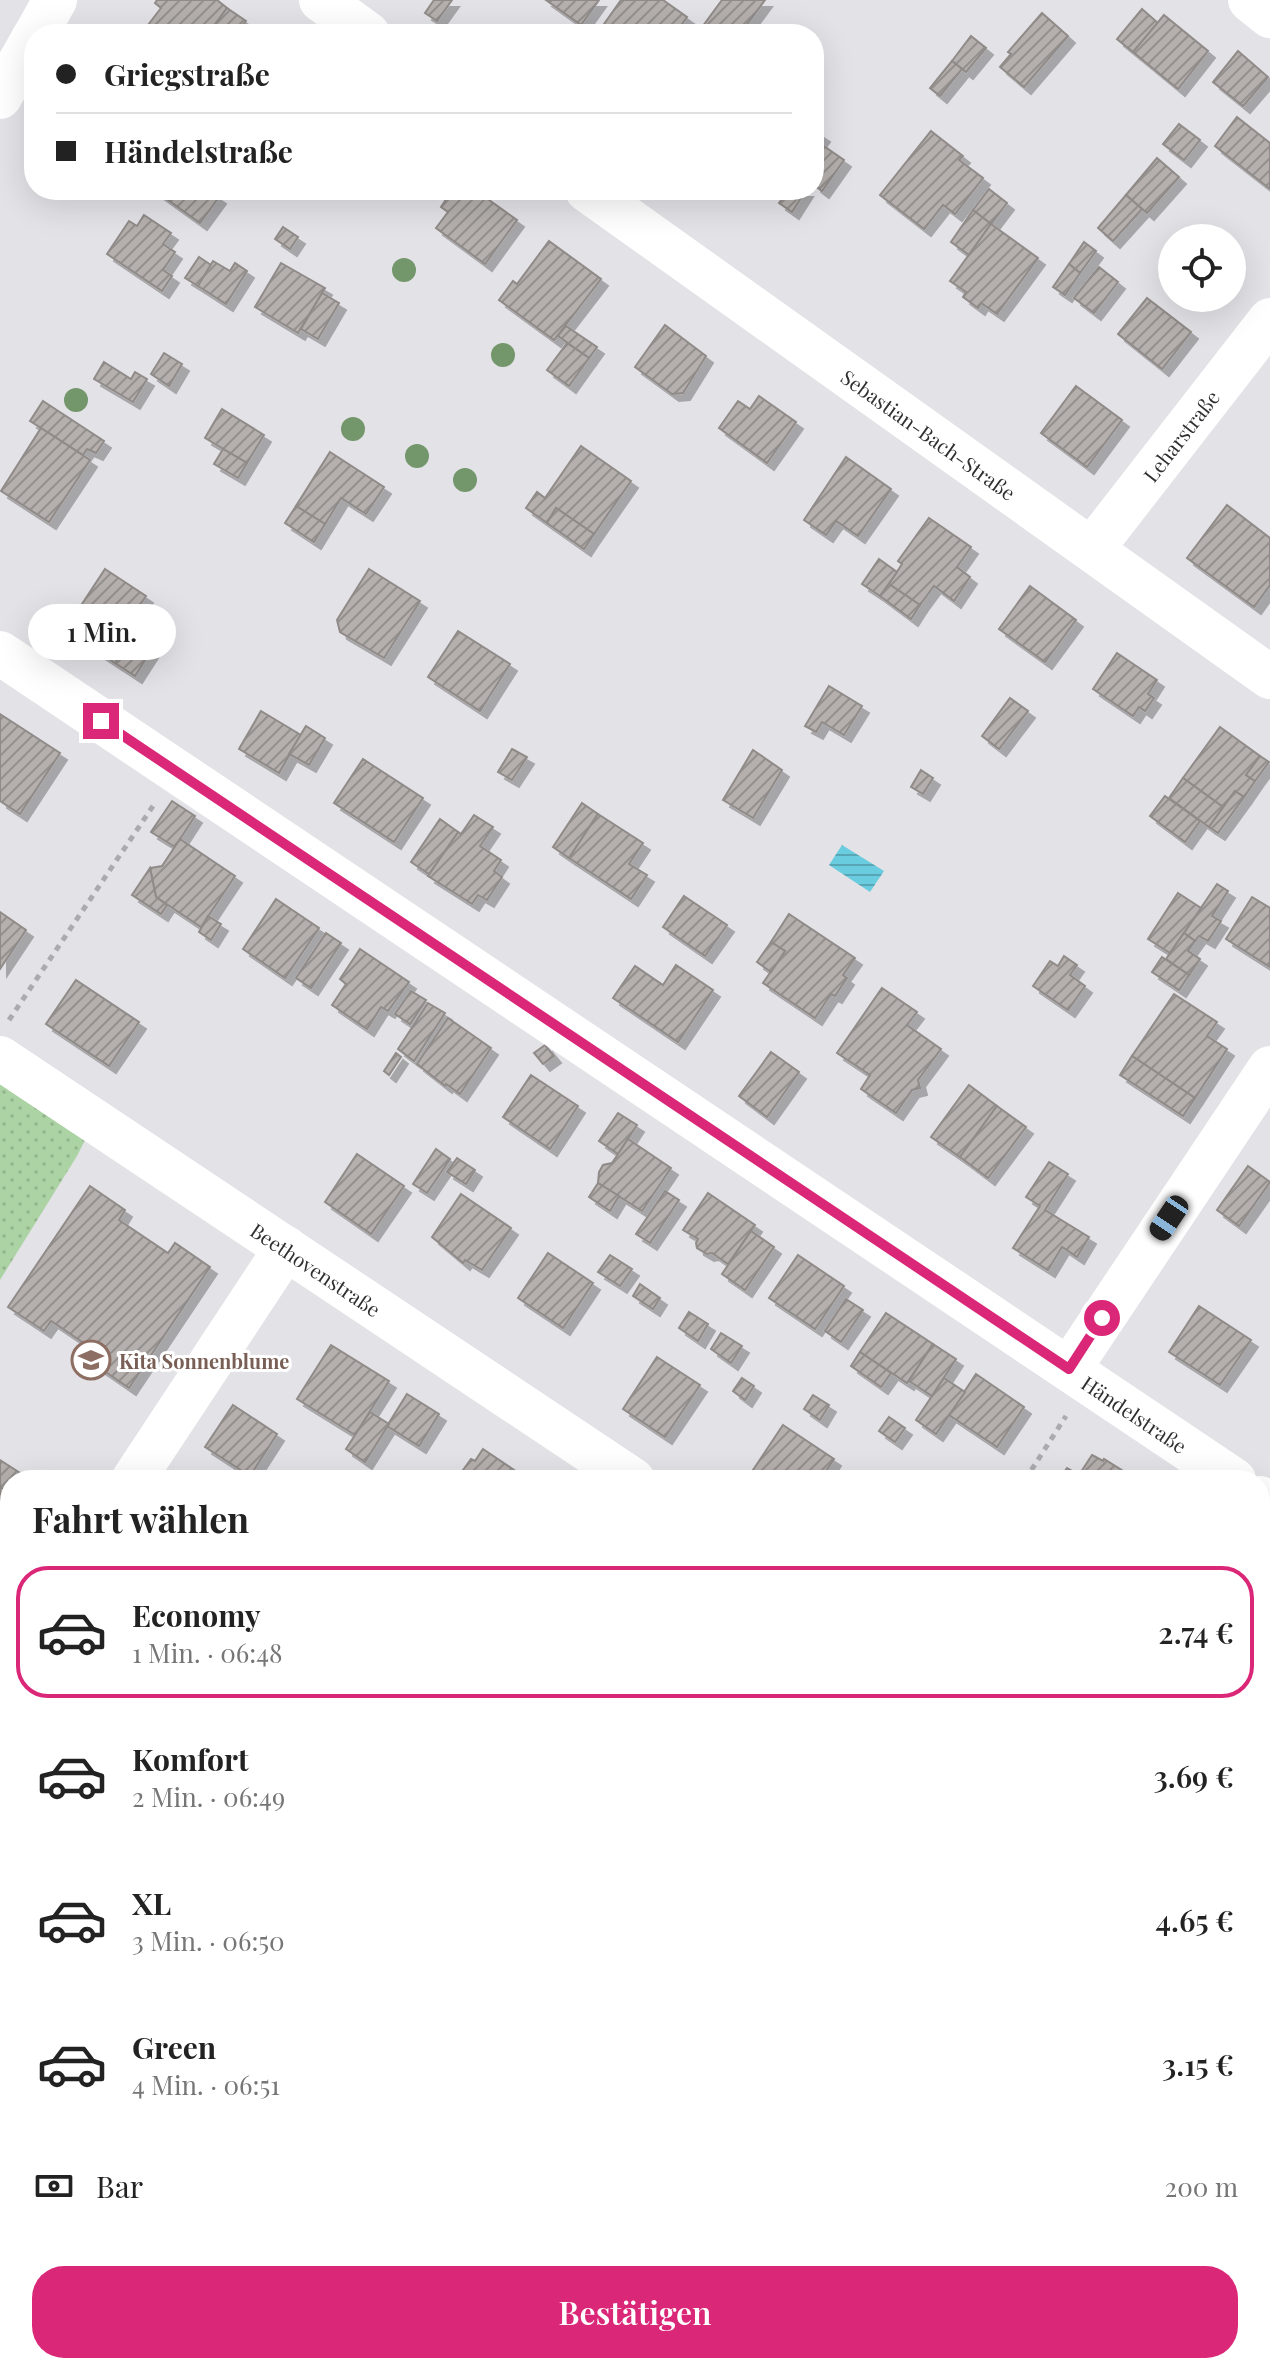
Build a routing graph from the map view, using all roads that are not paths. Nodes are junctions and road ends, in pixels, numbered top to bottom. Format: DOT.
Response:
graph roads {
  1 [pos="55,0"];
  2 [pos="321,0"];
  3 [pos="1250,0"];
  4 [pos="1270,16"];
  5 [pos="42,24"];
  6 [pos="354,24"];
  7 [pos="24,55"];
  8 [pos="0,97"];
  9 [pos="601,200"];
  10 [pos="1270,320"];
  11 [pos="1092,549"];
  12 [pos="0,653"];
  13 [pos="1270,677"];
  14 [pos="4,1039"];
  15 [pos="1270,1068"];
  16 [pos="286,1248"];
  17 [pos="1079,1375"];
  18 [pos="582,1466"];
  19 [pos="140,1470"];
  20 [pos="1219,1470"];
  1 -- 5 [label="street"];
  2 -- 6 [label="street"];
  3 -- 4 [label="street"];
  7 -- 8 [label="street"];
  9 -- 11 [label="street, Sebastian-Bach-Straße"];
  10 -- 11 [label="street, Leharstraße"];
  11 -- 13 [label="street, Sebastian-Bach-Straße"];
  12 -- 17 [label="street, Händelstraße"];
  14 -- 16 [label="street, Beethovenstraße"];
  15 -- 17 [label="street"];
  16 -- 18 [label="street, Beethovenstraße"];
  16 -- 19 [label="street"];
  17 -- 20 [label="street, Händelstraße"];
}
